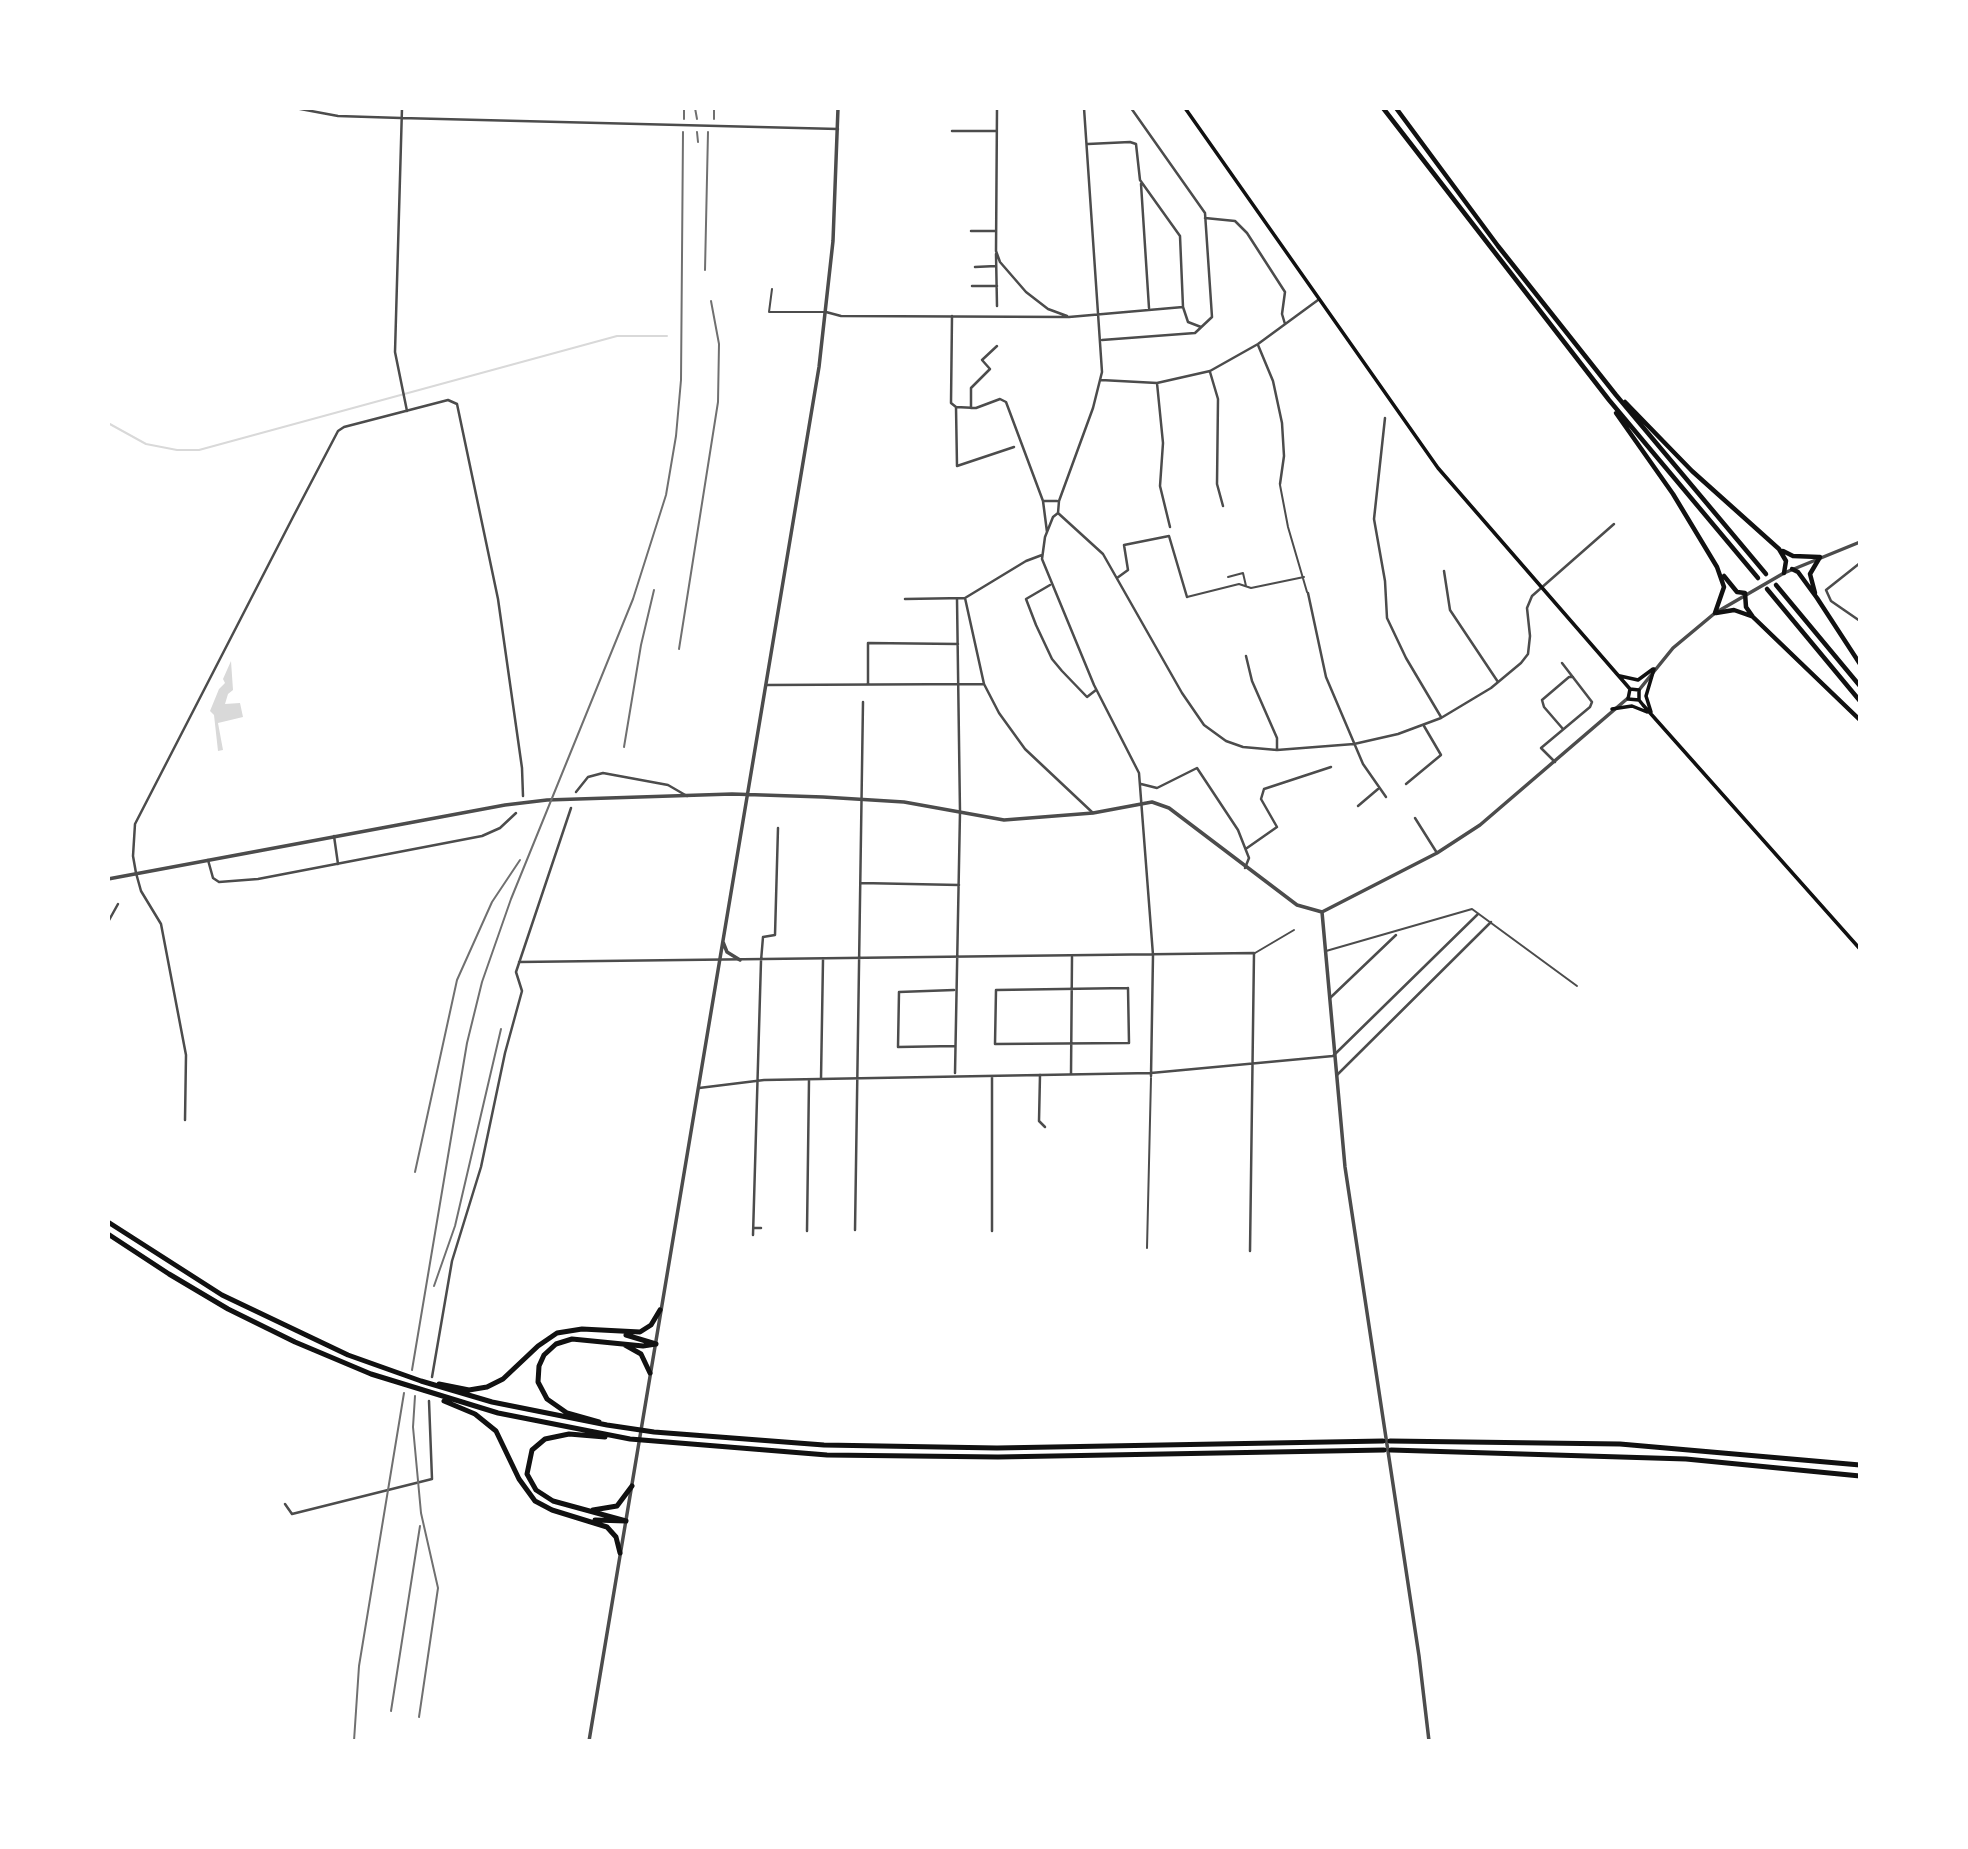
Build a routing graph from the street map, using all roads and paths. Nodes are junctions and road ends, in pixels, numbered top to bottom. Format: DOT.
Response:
graph roads {
  1 [pos="295,108"];
  2 [pos="401,108"];
  3 [pos="838,108"];
  4 [pos="997,108"];
  5 [pos="1084,108"];
  6 [pos="1131,108"];
  7 [pos="1185,108"];
  8 [pos="1382,108"];
  9 [pos="1396,108"];
  10 [pos="401,118"];
  11 [pos="838,129"];
  12 [pos="952,131"];
  13 [pos="996,131"];
  14 [pos="1088,144"];
  15 [pos="1140,180"];
  16 [pos="1205,218"];
  17 [pos="971,231"];
  18 [pos="996,231"];
  19 [pos="996,251"];
  20 [pos="996,266"];
  21 [pos="975,267"];
  22 [pos="1006,271"];
  23 [pos="997,276"];
  24 [pos="972,286"];
  25 [pos="997,286"];
  26 [pos="772,289"];
  27 [pos="1318,300"];
  28 [pos="998,306"];
  29 [pos="1183,307"];
  30 [pos="1149,308"];
  31 [pos="826,312"];
  32 [pos="1100,314"];
  33 [pos="952,316"];
  34 [pos="1069,317"];
  35 [pos="1285,324"];
  36 [pos="1201,327"];
  37 [pos="1101,340"];
  38 [pos="1258,344"];
  39 [pos="997,346"];
  40 [pos="1210,371"];
  41 [pos="1101,380"];
  42 [pos="1157,383"];
  43 [pos="1616,395"];
  44 [pos="1609,400"];
  45 [pos="956,407"];
  46 [pos="971,408"];
  47 [pos="407,411"];
  48 [pos="1385,418"];
  49 [pos="1014,447"];
  50 [pos="1280,484"];
  51 [pos="1043,501"];
  52 [pos="1059,501"];
  53 [pos="1223,506"];
  54 [pos="1058,513"];
  55 [pos="1614,524"];
  56 [pos="1170,527"];
  57 [pos="1047,531"];
  58 [pos="1860,542"];
  59 [pos="1779,549"];
  60 [pos="1042,555"];
  61 [pos="1820,557"];
  62 [pos="1860,563"];
  63 [pos="1717,567"];
  64 [pos="1444,571"];
  65 [pos="1787,571"];
  66 [pos="1766,574"];
  67 [pos="1228,577"];
  68 [pos="1304,577"];
  69 [pos="1118,578"];
  70 [pos="1758,579"];
  71 [pos="1050,585"];
  72 [pos="1776,585"];
  73 [pos="1247,587"];
  74 [pos="1542,587"];
  75 [pos="1767,589"];
  76 [pos="1308,593"];
  77 [pos="1747,593"];
  78 [pos="965,597"];
  79 [pos="1187,597"];
  80 [pos="1817,597"];
  81 [pos="905,599"];
  82 [pos="957,599"];
  83 [pos="1715,613"];
  84 [pos="1753,617"];
  85 [pos="1860,621"];
  86 [pos="958,644"];
  87 [pos="1246,656"];
  88 [pos="1562,663"];
  89 [pos="1860,664"];
  90 [pos="1654,669"];
  91 [pos="1615,673"];
  92 [pos="1573,677"];
  93 [pos="1498,682"];
  94 [pos="868,684"];
  95 [pos="984,684"];
  96 [pos="766,685"];
  97 [pos="957,686"];
  98 [pos="1860,686"];
  99 [pos="1630,689"];
  100 [pos="1096,690"];
  101 [pos="1639,690"];
  102 [pos="1628,698"];
  103 [pos="1639,700"];
  104 [pos="1860,701"];
  105 [pos="863,702"];
  106 [pos="1612,709"];
  107 [pos="1654,717"];
  108 [pos="1441,718"];
  109 [pos="1860,720"];
  110 [pos="1424,726"];
  111 [pos="1563,729"];
  112 [pos="1354,744"];
  113 [pos="1277,750"];
  114 [pos="1555,762"];
  115 [pos="1331,767"];
  116 [pos="1140,784"];
  117 [pos="1406,784"];
  118 [pos="1378,789"];
  119 [pos="576,792"];
  120 [pos="748,794"];
  121 [pos="523,796"];
  122 [pos="687,796"];
  123 [pos="1386,797"];
  124 [pos="862,799"];
  125 [pos="1141,803"];
  126 [pos="1358,806"];
  127 [pos="570,808"];
  128 [pos="960,812"];
  129 [pos="516,813"];
  130 [pos="1093,813"];
  131 [pos="1415,818"];
  132 [pos="778,828"];
  133 [pos="334,836"];
  134 [pos="1247,848"];
  135 [pos="1437,853"];
  136 [pos="208,860"];
  137 [pos="338,864"];
  138 [pos="1245,868"];
  139 [pos="136,873"];
  140 [pos="108,879"];
  141 [pos="861,883"];
  142 [pos="959,885"];
  143 [pos="118,904"];
  144 [pos="1322,912"];
  145 [pos="1478,914"];
  146 [pos="108,922"];
  147 [pos="1491,922"];
  148 [pos="1294,930"];
  149 [pos="1396,935"];
  150 [pos="723,940"];
  151 [pos="1860,949"];
  152 [pos="1325,951"];
  153 [pos="1254,953"];
  154 [pos="1153,954"];
  155 [pos="1072,957"];
  156 [pos="957,958"];
  157 [pos="860,959"];
  158 [pos="740,960"];
  159 [pos="823,960"];
  160 [pos="719,961"];
  161 [pos="761,961"];
  162 [pos="519,962"];
  163 [pos="1577,986"];
  164 [pos="1072,988"];
  165 [pos="956,990"];
  166 [pos="1329,999"];
  167 [pos="1071,1044"];
  168 [pos="955,1046"];
  169 [pos="1334,1056"];
  170 [pos="1254,1063"];
  171 [pos="956,1073"];
  172 [pos="1071,1074"];
  173 [pos="1151,1074"];
  174 [pos="1040,1075"];
  175 [pos="1336,1075"];
  176 [pos="992,1076"];
  177 [pos="809,1079"];
  178 [pos="821,1079"];
  179 [pos="859,1079"];
  180 [pos="758,1080"];
  181 [pos="698,1088"];
  182 [pos="185,1120"];
  183 [pos="1045,1127"];
  184 [pos="108,1222"];
  185 [pos="754,1228"];
  186 [pos="761,1228"];
  187 [pos="855,1230"];
  188 [pos="807,1231"];
  189 [pos="992,1231"];
  190 [pos="108,1234"];
  191 [pos="753,1235"];
  192 [pos="1147,1248"];
  193 [pos="1250,1251"];
  194 [pos="660,1310"];
  195 [pos="617,1333"];
  196 [pos="622,1343"];
  197 [pos="656,1344"];
  198 [pos="650,1373"];
  199 [pos="432,1377"];
  200 [pos="443,1386"];
  201 [pos="430,1398"];
  202 [pos="441,1399"];
  203 [pos="607,1425"];
  204 [pos="618,1436"];
  205 [pos="1860,1465"];
  206 [pos="1860,1476"];
  207 [pos="632,1486"];
  208 [pos="285,1504"];
  209 [pos="587,1510"];
  210 [pos="588,1519"];
  211 [pos="626,1521"];
  212 [pos="621,1553"];
  213 [pos="589,1741"];
  214 [pos="1429,1741"];
  1 -- 10 [label="street"];
  2 -- 10 [label="street"];
  3 -- 11 [label="street"];
  4 -- 13 [label="street"];
  5 -- 14 [label="street"];
  6 -- 16 [label="street"];
  7 -- 27 [label="main road"];
  8 -- 44 [label="highway"];
  9 -- 43 [label="highway"];
  10 -- 11 [label="street"];
  10 -- 47 [label="street"];
  11 -- 31 [label="street"];
  12 -- 13 [label="street"];
  13 -- 18 [label="street"];
  14 -- 15 [label="street"];
  14 -- 32 [label="street"];
  15 -- 29 [label="street"];
  15 -- 30 [label="street"];
  16 -- 35 [label="street"];
  16 -- 36 [label="street"];
  17 -- 18 [label="street"];
  18 -- 19 [label="street"];
  19 -- 20 [label="street"];
  19 -- 22 [label="street"];
  20 -- 21 [label="street"];
  20 -- 23 [label="street"];
  22 -- 23 [label="street"];
  22 -- 34 [label="street"];
  23 -- 25 [label="street"];
  24 -- 25 [label="street"];
  25 -- 28 [label="street"];
  26 -- 31 [label="street"];
  27 -- 35 [label="street"];
  27 -- 74 [label="main road"];
  29 -- 30 [label="street"];
  29 -- 36 [label="street"];
  30 -- 32 [label="street"];
  31 -- 33 [label="street"];
  31 -- 96 [label="street"];
  32 -- 34 [label="street"];
  32 -- 37 [label="street"];
  33 -- 34 [label="street"];
  33 -- 45 [label="street"];
  35 -- 38 [label="street"];
  36 -- 37 [label="street"];
  37 -- 41 [label="street"];
  38 -- 40 [label="street"];
  38 -- 50 [label="street"];
  39 -- 46 [label="street"];
  40 -- 42 [label="street"];
  40 -- 53 [label="street"];
  41 -- 42 [label="street"];
  41 -- 52 [label="street"];
  42 -- 56 [label="street"];
  43 -- 59 [label="highway"];
  43 -- 66 [label="highway"];
  44 -- 63 [label="highway"];
  44 -- 70 [label="highway"];
  45 -- 46 [label="street"];
  45 -- 49 [label="street"];
  46 -- 51 [label="street"];
  47 -- 121 [label="street"];
  47 -- 139 [label="street"];
  48 -- 108 [label="street"];
  50 -- 68 [label="street"];
  51 -- 52 [label="street"];
  51 -- 57 [label="street"];
  52 -- 54 [label="street"];
  54 -- 57 [label="street"];
  54 -- 69 [label="street"];
  55 -- 74 [label="street"];
  57 -- 60 [label="street"];
  58 -- 61 [label="street"];
  59 -- 61 [label="highway"];
  59 -- 65 [label="highway"];
  60 -- 71 [label="street"];
  60 -- 78 [label="street"];
  61 -- 65 [label="street"];
  61 -- 80 [label="highway"];
  62 -- 85 [label="street"];
  63 -- 77 [label="highway"];
  63 -- 83 [label="highway"];
  64 -- 93 [label="street"];
  65 -- 77 [label="street"];
  65 -- 80 [label="highway"];
  67 -- 73 [label="street"];
  68 -- 73 [label="street"];
  68 -- 76 [label="street"];
  69 -- 79 [label="street"];
  69 -- 113 [label="street"];
  71 -- 100 [label="street"];
  71 -- 100 [label="street"];
  72 -- 98 [label="highway"];
  73 -- 79 [label="street"];
  74 -- 91 [label="main road"];
  74 -- 93 [label="street"];
  75 -- 104 [label="highway"];
  76 -- 112 [label="street"];
  77 -- 83 [label="street"];
  77 -- 84 [label="highway"];
  78 -- 82 [label="street"];
  78 -- 95 [label="street"];
  80 -- 89 [label="highway"];
  81 -- 82 [label="street"];
  82 -- 86 [label="street"];
  83 -- 84 [label="highway"];
  83 -- 90 [label="street"];
  84 -- 109 [label="highway"];
  86 -- 94 [label="street"];
  86 -- 97 [label="street"];
  87 -- 113 [label="street"];
  88 -- 92 [label="street"];
  90 -- 91 [label="main road"];
  90 -- 101 [label="street"];
  90 -- 107 [label="main road"];
  91 -- 99 [label="main road"];
  92 -- 111 [label="street"];
  92 -- 111 [label="street"];
  93 -- 108 [label="street"];
  94 -- 96 [label="street"];
  94 -- 97 [label="street"];
  95 -- 97 [label="street"];
  95 -- 130 [label="street"];
  96 -- 120 [label="street"];
  97 -- 128 [label="street"];
  99 -- 101 [label="main road"];
  99 -- 102 [label="main road"];
  100 -- 116 [label="street"];
  101 -- 103 [label="main road"];
  102 -- 103 [label="main road"];
  102 -- 106 [label="street"];
  103 -- 107 [label="main road"];
  105 -- 124 [label="street"];
  106 -- 107 [label="main road"];
  106 -- 114 [label="street"];
  107 -- 151 [label="main road"];
  108 -- 110 [label="street"];
  110 -- 112 [label="street"];
  110 -- 117 [label="street"];
  111 -- 114 [label="street"];
  112 -- 113 [label="street"];
  112 -- 118 [label="street"];
  114 -- 135 [label="street"];
  115 -- 134 [label="street"];
  116 -- 125 [label="street"];
  116 -- 134 [label="street"];
  118 -- 123 [label="street"];
  118 -- 126 [label="street"];
  119 -- 122 [label="street"];
  120 -- 122 [label="street"];
  120 -- 124 [label="street"];
  120 -- 150 [label="street"];
  122 -- 133 [label="street"];
  124 -- 128 [label="street"];
  124 -- 141 [label="street"];
  125 -- 130 [label="street"];
  125 -- 138 [label="street"];
  125 -- 154 [label="street"];
  127 -- 162 [label="street"];
  128 -- 130 [label="street"];
  128 -- 142 [label="street"];
  129 -- 137 [label="street"];
  131 -- 135 [label="street"];
  132 -- 161 [label="street"];
  133 -- 136 [label="street"];
  133 -- 137 [label="street"];
  134 -- 138 [label="street"];
  135 -- 144 [label="street"];
  136 -- 137 [label="street"];
  136 -- 139 [label="street"];
  138 -- 144 [label="street"];
  139 -- 140 [label="street"];
  139 -- 182 [label="street"];
  141 -- 142 [label="street"];
  141 -- 157 [label="street"];
  142 -- 156 [label="street"];
  143 -- 146 [label="street"];
  144 -- 152 [label="street"];
  145 -- 147 [label="street"];
  145 -- 152 [label="street"];
  145 -- 169 [label="street"];
  147 -- 163 [label="street"];
  147 -- 175 [label="street"];
  148 -- 153 [label="street"];
  149 -- 166 [label="street"];
  150 -- 158 [label="street"];
  150 -- 160 [label="street"];
  152 -- 166 [label="street"];
  153 -- 154 [label="street"];
  153 -- 170 [label="street"];
  154 -- 155 [label="street"];
  154 -- 173 [label="street"];
  155 -- 156 [label="street"];
  155 -- 164 [label="street"];
  156 -- 157 [label="street"];
  156 -- 165 [label="street"];
  157 -- 159 [label="street"];
  157 -- 179 [label="street"];
  158 -- 160 [label="street"];
  158 -- 161 [label="street"];
  159 -- 161 [label="street"];
  159 -- 178 [label="street"];
  160 -- 162 [label="street"];
  160 -- 181 [label="street"];
  161 -- 180 [label="street"];
  162 -- 199 [label="street"];
  164 -- 167 [label="street"];
  164 -- 167 [label="street"];
  164 -- 167 [label="street"];
  165 -- 168 [label="street"];
  165 -- 168 [label="street"];
  166 -- 169 [label="street"];
  167 -- 172 [label="street"];
  168 -- 171 [label="street"];
  169 -- 170 [label="street"];
  169 -- 175 [label="street"];
  170 -- 173 [label="street"];
  170 -- 193 [label="street"];
  172 -- 173 [label="street"];
  172 -- 174 [label="street"];
  173 -- 192 [label="street"];
  174 -- 176 [label="street"];
  174 -- 183 [label="street"];
  175 -- 214 [label="street"];
  176 -- 179 [label="street"];
  176 -- 189 [label="street"];
  177 -- 178 [label="street"];
  177 -- 180 [label="street"];
  177 -- 188 [label="street"];
  178 -- 179 [label="street"];
  179 -- 187 [label="street"];
  180 -- 181 [label="street"];
  180 -- 185 [label="street"];
  181 -- 194 [label="street"];
  184 -- 200 [label="highway"];
  185 -- 186 [label="street"];
  185 -- 191 [label="street"];
  190 -- 201 [label="highway"];
  194 -- 195 [label="highway"];
  194 -- 197 [label="street"];
  195 -- 197 [label="highway"];
  195 -- 200 [label="highway"];
  196 -- 197 [label="highway"];
  196 -- 198 [label="highway"];
  196 -- 203 [label="highway"];
  197 -- 198 [label="street"];
  198 -- 207 [label="street"];
  200 -- 203 [label="highway"];
  201 -- 202 [label="highway"];
  201 -- 208 [label="street"];
  202 -- 204 [label="highway"];
  202 -- 210 [label="highway"];
  203 -- 205 [label="highway"];
  204 -- 206 [label="highway"];
  204 -- 209 [label="highway"];
  207 -- 209 [label="highway"];
  207 -- 211 [label="street"];
  209 -- 211 [label="highway"];
  210 -- 211 [label="highway"];
  210 -- 212 [label="highway"];
  211 -- 212 [label="street"];
  212 -- 213 [label="street"];
}
